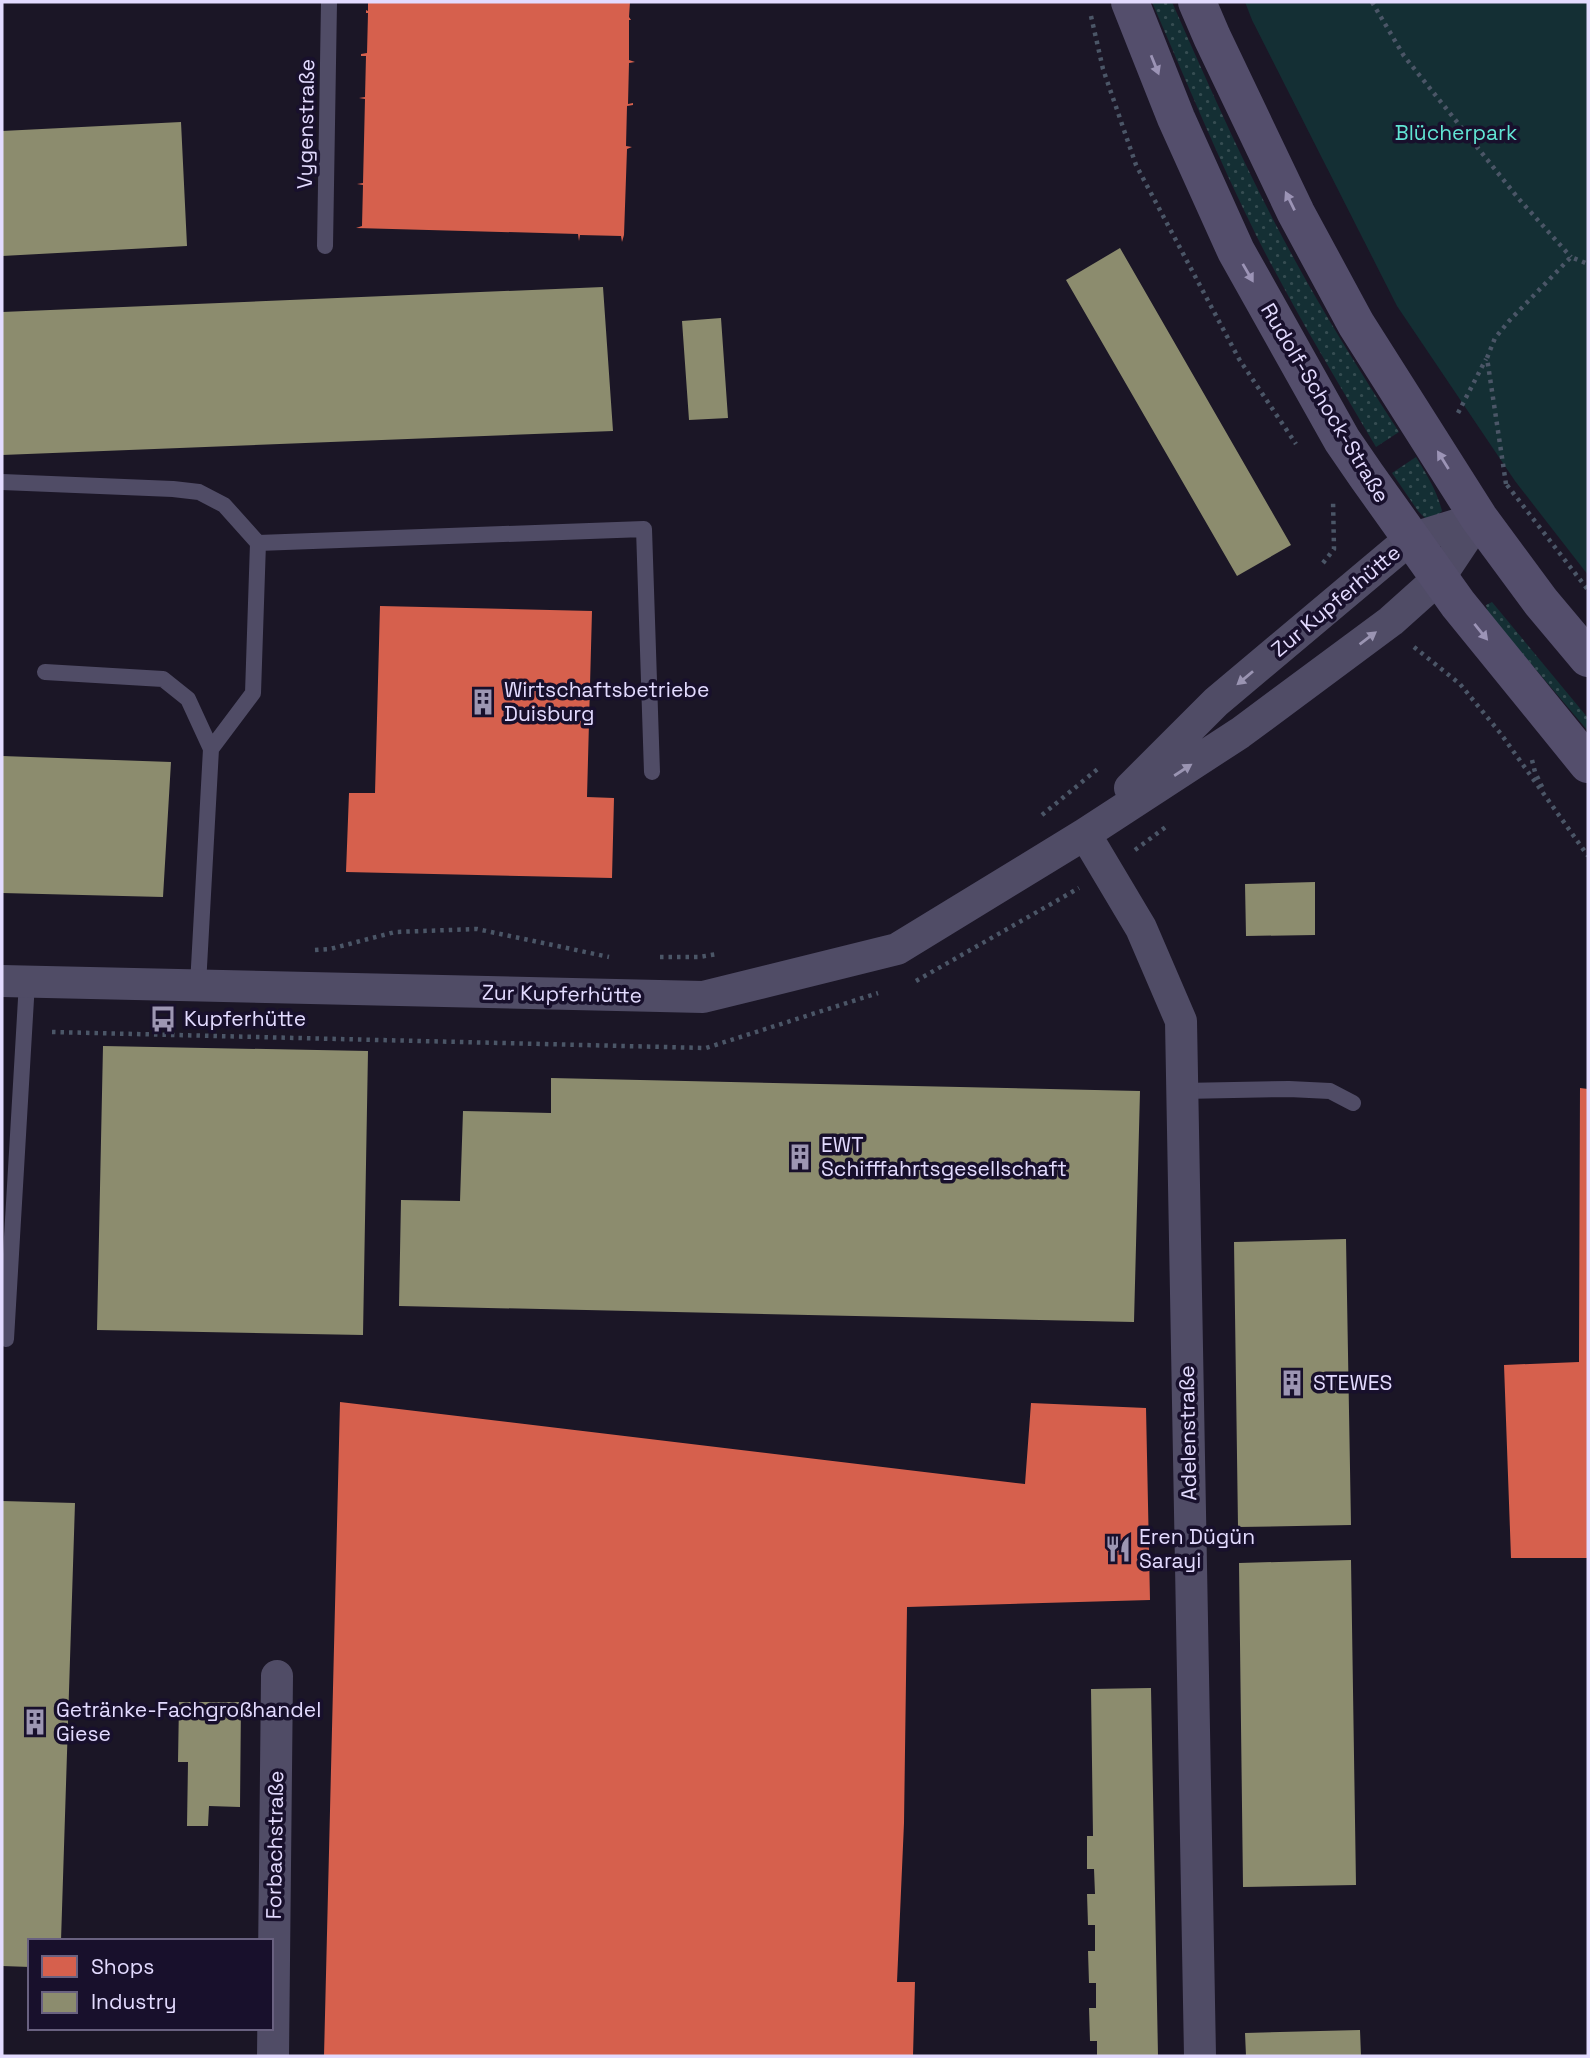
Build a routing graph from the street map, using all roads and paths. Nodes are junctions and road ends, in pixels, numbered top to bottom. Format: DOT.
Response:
graph roads {
  1 [pos="329,2"];
  2 [pos="1130,2"];
  3 [pos="1197,2"];
  4 [pos="1372,2"];
  5 [pos="325,246"];
  6 [pos="1570,257"];
  7 [pos="1588,264"];
  8 [pos="1487,358"];
  9 [pos="1451,403"];
  10 [pos="1500,474"];
  11 [pos="2,482"];
  12 [pos="1506,484"];
  13 [pos="1333,498"];
  14 [pos="1479,518"];
  15 [pos="1410,539"];
  16 [pos="258,543"];
  17 [pos="1319,568"];
  18 [pos="1439,578"];
  19 [pos="1588,590"];
  20 [pos="1408,643"];
  21 [pos="1588,658"];
  22 [pos="45,672"];
  23 [pos="211,748"];
  24 [pos="1532,759"];
  25 [pos="1106,762"];
  26 [pos="1588,764"];
  27 [pos="652,772"];
  28 [pos="1550,803"];
  29 [pos="1032,824"];
  30 [pos="1085,834"];
  31 [pos="1588,856"];
  32 [pos="304,951"];
  33 [pos="726,952"];
  34 [pos="613,958"];
  35 [pos="650,958"];
  36 [pos="14,981"];
  37 [pos="198,985"];
  38 [pos="1182,1091"];
  39 [pos="1353,1103"];
  40 [pos="6,1339"];
  41 [pos="277,1676"];
  42 [pos="273,1980"];
  43 [pos="272,2030"];
  44 [pos="272,2056"];
  45 [pos="1200,2056"];
  1 -- 5 [label="lane, Vygenstraße"];
  2 -- 15 [label="main road, Rudolf-Schock-Straße, one-way"];
  14 -- 3 [label="main road, one-way"];
  4 -- 6 [label="path"];
  6 -- 7 [label="path"];
  6 -- 8 [label="path"];
  8 -- 9 [label="path"];
  8 -- 12 [label="path"];
  10 -- 12 [label="path"];
  11 -- 16 [label="lane"];
  12 -- 19 [label="path"];
  13 -- 17 [label="path"];
  14 -- 15 [label="street, Zur Kupferhütte"];
  14 -- 18 [label="street, Zur Kupferhütte"];
  14 -- 21 [label="main road"];
  15 -- 18 [label="main road, Rudolf-Schock-Straße"];
  15 -- 30 [label="street, Zur Kupferhütte, one-way"];
  16 -- 23 [label="lane"];
  16 -- 27 [label="lane"];
  18 -- 26 [label="main road, Rudolf-Schock-Straße, one-way"];
  30 -- 18 [label="street, Zur Kupferhütte, one-way"];
  20 -- 28 [label="path"];
  22 -- 23 [label="lane"];
  23 -- 37 [label="lane"];
  24 -- 28 [label="path"];
  25 -- 29 [label="path"];
  28 -- 31 [label="path"];
  30 -- 37 [label="street, Zur Kupferhütte"];
  30 -- 38 [label="street, Adelenstraße"];
  32 -- 34 [label="path"];
  33 -- 35 [label="path"];
  36 -- 37 [label="street, Zur Kupferhütte"];
  36 -- 40 [label="lane"];
  38 -- 39 [label="lane"];
  38 -- 45 [label="street, Adelenstraße"];
  41 -- 42 [label="street, Forbachstraße"];
  43 -- 44 [label="street, Forbachstraße"];
}
